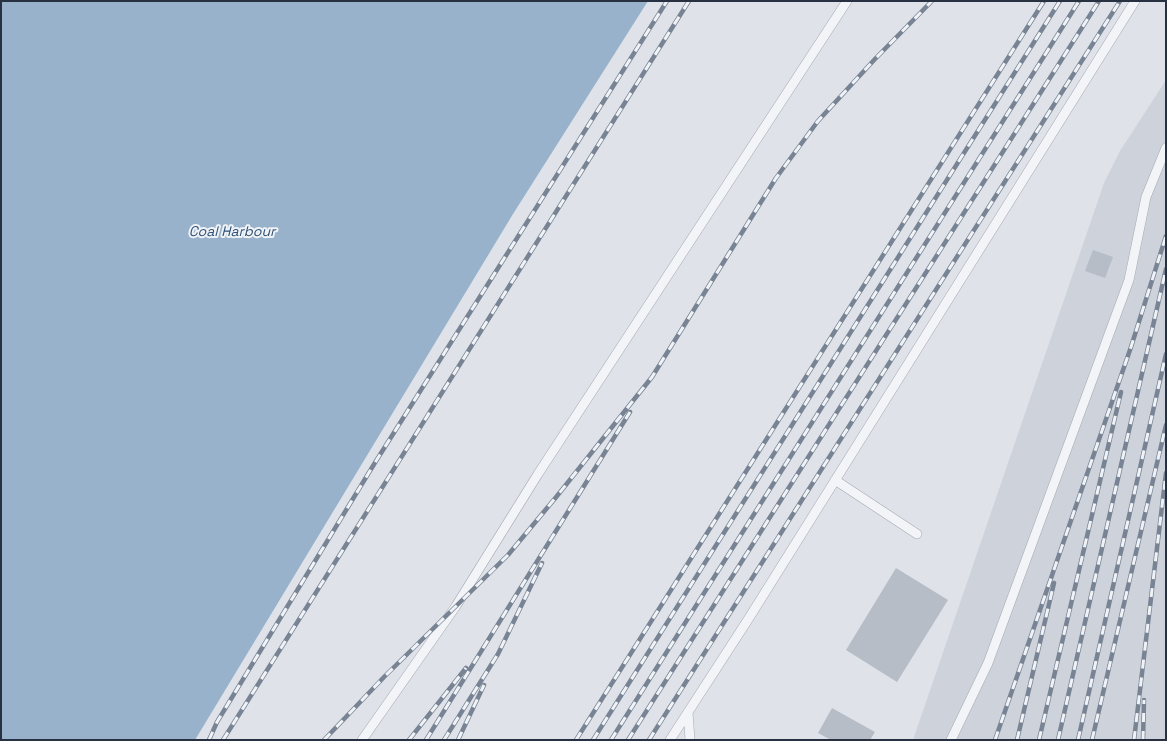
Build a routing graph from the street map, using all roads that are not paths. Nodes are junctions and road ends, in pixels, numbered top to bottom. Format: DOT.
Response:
graph roads {
  1 [pos="847,1"];
  2 [pos="1135,1"];
  3 [pos="1166,148"];
  4 [pos="835,480"];
  5 [pos="917,534"];
  6 [pos="688,712"];
  7 [pos="362,740"];
  8 [pos="670,740"];
  9 [pos="690,740"];
  10 [pos="951,740"];
  1 -- 7 [label="lane"];
  2 -- 4 [label="lane"];
  3 -- 10 [label="lane"];
  4 -- 5 [label="lane"];
  4 -- 6 [label="lane"];
  6 -- 8 [label="lane"];
  6 -- 9 [label="lane"];
}
